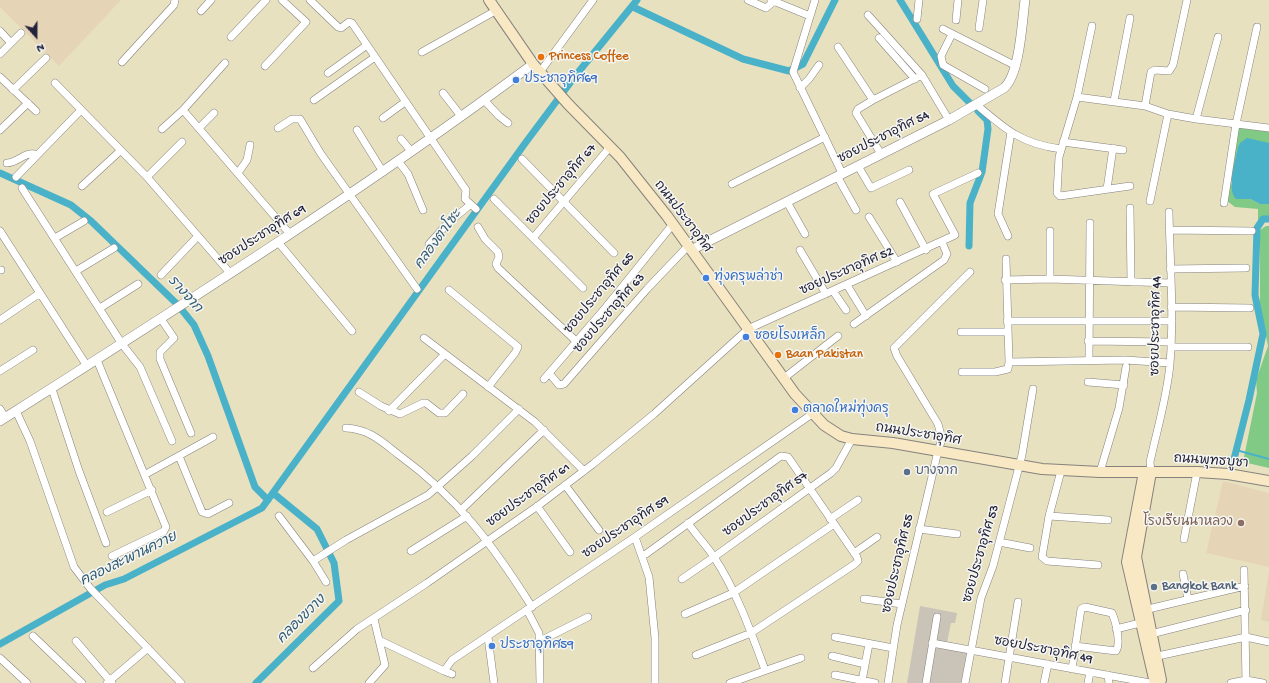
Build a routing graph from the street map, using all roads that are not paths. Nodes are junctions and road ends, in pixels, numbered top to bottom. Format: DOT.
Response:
graph roads {
  1 [pos="176,0"];
  2 [pos="211,0"];
  3 [pos="266,0"];
  4 [pos="282,0"];
  5 [pos="310,0"];
  6 [pos="489,0"];
  7 [pos="593,0"];
  8 [pos="748,0"];
  9 [pos="816,0"];
  10 [pos="919,0"];
  11 [pos="958,0"];
  12 [pos="984,0"];
  13 [pos="1025,0"];
  14 [pos="1187,0"];
  15 [pos="772,1"];
  16 [pos="497,10"];
  17 [pos="200,11"];
  18 [pos="868,15"];
  19 [pos="810,16"];
  20 [pos="1130,18"];
  21 [pos="917,19"];
  22 [pos="956,20"];
  23 [pos="1092,26"];
  24 [pos="1257,27"];
  25 [pos="979,28"];
  26 [pos="943,30"];
  27 [pos="0,31"];
  28 [pos="21,33"];
  29 [pos="952,34"];
  30 [pos="231,37"];
  31 [pos="1218,37"];
  32 [pos="879,38"];
  33 [pos="11,43"];
  34 [pos="367,45"];
  35 [pos="838,47"];
  36 [pos="422,52"];
  37 [pos="0,54"];
  38 [pos="375,57"];
  39 [pos="46,58"];
  40 [pos="122,62"];
  41 [pos="225,63"];
  42 [pos="533,64"];
  43 [pos="819,65"];
  44 [pos="266,66"];
  45 [pos="1016,66"];
  46 [pos="540,72"];
  47 [pos="328,73"];
  48 [pos="922,75"];
  49 [pos="915,79"];
  50 [pos="1,80"];
  51 [pos="55,83"];
  52 [pos="800,88"];
  53 [pos="985,89"];
  54 [pos="13,90"];
  55 [pos="443,93"];
  56 [pos="1077,97"];
  57 [pos="314,100"];
  58 [pos="484,100"];
  59 [pos="874,100"];
  60 [pos="1114,101"];
  61 [pos="405,102"];
  62 [pos="28,103"];
  63 [pos="977,105"];
  64 [pos="1145,106"];
  65 [pos="81,110"];
  66 [pos="183,110"];
  67 [pos="36,111"];
  68 [pos="214,112"];
  69 [pos="1168,114"];
  70 [pos="461,116"];
  71 [pos="383,118"];
  72 [pos="1196,119"];
  73 [pos="949,120"];
  74 [pos="508,123"];
  75 [pos="1236,124"];
  76 [pos="1269,127"];
  77 [pos="199,128"];
  78 [pos="278,128"];
  79 [pos="162,129"];
  80 [pos="0,130"];
  81 [pos="357,130"];
  82 [pos="1011,132"];
  83 [pos="825,137"];
  84 [pos="431,138"];
  85 [pos="401,139"];
  86 [pos="182,142"];
  87 [pos="250,145"];
  88 [pos="1062,145"];
  89 [pos="610,147"];
  90 [pos="1113,148"];
  91 [pos="1123,150"];
  92 [pos="120,151"];
  93 [pos="411,151"];
  94 [pos="881,154"];
  95 [pos="37,155"];
  96 [pos="522,159"];
  97 [pos="398,161"];
  98 [pos="7,163"];
  99 [pos="858,166"];
  100 [pos="908,170"];
  101 [pos="383,172"];
  102 [pos="238,173"];
  103 [pos="978,173"];
  104 [pos="840,175"];
  105 [pos="16,177"];
  106 [pos="147,177"];
  107 [pos="732,184"];
  108 [pos="82,186"];
  109 [pos="1130,186"];
  110 [pos="22,188"];
  111 [pos="1107,189"];
  112 [pos="349,195"];
  113 [pos="494,199"];
  114 [pos="564,200"];
  115 [pos="1150,201"];
  116 [pos="787,202"];
  117 [pos="900,202"];
  118 [pos="1224,203"];
  119 [pos="1130,208"];
  120 [pos="424,210"];
  121 [pos="856,210"];
  122 [pos="1169,212"];
  123 [pos="869,217"];
  124 [pos="84,221"];
  125 [pos="1090,223"];
  126 [pos="673,224"];
  127 [pos="478,227"];
  128 [pos="1169,230"];
  129 [pos="0,231"];
  130 [pos="1050,231"];
  131 [pos="1252,231"];
  132 [pos="290,234"];
  133 [pos="804,234"];
  134 [pos="198,236"];
  135 [pos="1008,236"];
  136 [pos="55,238"];
  137 [pos="533,238"];
  138 [pos="278,242"];
  139 [pos="942,242"];
  140 [pos="429,244"];
  141 [pos="114,248"];
  142 [pos="690,248"];
  143 [pos="800,250"];
  144 [pos="926,250"];
  145 [pos="614,253"];
  146 [pos="1006,259"];
  147 [pos="897,262"];
  148 [pos="1170,268"];
  149 [pos="1246,268"];
  150 [pos="76,272"];
  151 [pos="970,272"];
  152 [pos="230,274"];
  153 [pos="161,275"];
  154 [pos="1050,279"];
  155 [pos="1006,280"];
  156 [pos="1089,280"];
  157 [pos="1131,282"];
  158 [pos="1170,283"];
  159 [pos="138,284"];
  160 [pos="847,285"];
  161 [pos="583,288"];
  162 [pos="417,289"];
  163 [pos="449,290"];
  164 [pos="40,293"];
  165 [pos="830,293"];
  166 [pos="1171,307"];
  167 [pos="100,308"];
  168 [pos="1250,308"];
  169 [pos="846,310"];
  170 [pos="866,316"];
  171 [pos="161,319"];
  172 [pos="0,320"];
  173 [pos="1007,321"];
  174 [pos="1089,321"];
  175 [pos="1172,321"];
  176 [pos="854,324"];
  177 [pos="748,329"];
  178 [pos="352,331"];
  179 [pos="961,332"];
  180 [pos="1007,332"];
  181 [pos="838,336"];
  182 [pos="424,338"];
  183 [pos="576,341"];
  184 [pos="1088,341"];
  185 [pos="122,344"];
  186 [pos="1170,344"];
  187 [pos="1248,346"];
  188 [pos="33,350"];
  189 [pos="444,355"];
  190 [pos="97,360"];
  191 [pos="1088,360"];
  192 [pos="1009,362"];
  193 [pos="1170,363"];
  194 [pos="87,366"];
  195 [pos="1126,368"];
  196 [pos="0,371"];
  197 [pos="962,372"];
  198 [pos="546,376"];
  199 [pos="784,378"];
  200 [pos="1088,382"];
  201 [pos="1124,385"];
  202 [pos="488,387"];
  203 [pos="52,389"];
  204 [pos="1033,389"];
  205 [pos="359,392"];
  206 [pos="463,394"];
  207 [pos="0,409"];
  208 [pos="519,409"];
  209 [pos="16,411"];
  210 [pos="389,411"];
  211 [pos="812,414"];
  212 [pos="3,419"];
  213 [pos="346,428"];
  214 [pos="544,430"];
  215 [pos="191,433"];
  216 [pos="213,437"];
  217 [pos="852,439"];
  218 [pos="172,441"];
  219 [pos="938,451"];
  220 [pos="179,456"];
  221 [pos="1018,465"];
  222 [pos="1149,469"];
  223 [pos="584,471"];
  224 [pos="1060,471"];
  225 [pos="1100,472"];
  226 [pos="1197,472"];
  227 [pos="146,474"];
  228 [pos="1269,481"];
  229 [pos="565,485"];
  230 [pos="438,486"];
  231 [pos="810,489"];
  232 [pos="152,490"];
  233 [pos="858,500"];
  234 [pos="229,503"];
  235 [pos="537,506"];
  236 [pos="462,509"];
  237 [pos="107,512"];
  238 [pos="279,516"];
  239 [pos="467,516"];
  240 [pos="1049,516"];
  241 [pos="1108,520"];
  242 [pos="832,521"];
  243 [pos="688,523"];
  244 [pos="920,529"];
  245 [pos="599,530"];
  246 [pos="956,534"];
  247 [pos="635,537"];
  248 [pos="877,537"];
  249 [pos="1184,539"];
  250 [pos="488,540"];
  251 [pos="999,542"];
  252 [pos="106,543"];
  253 [pos="1030,548"];
  254 [pos="411,551"];
  255 [pos="570,552"];
  256 [pos="854,553"];
  257 [pos="646,554"];
  258 [pos="112,556"];
  259 [pos="714,557"];
  260 [pos="313,561"];
  261 [pos="1098,565"];
  262 [pos="1244,570"];
  263 [pos="1183,574"];
  264 [pos="682,579"];
  265 [pos="326,582"];
  266 [pos="1245,586"];
  267 [pos="733,593"];
  268 [pos="864,599"];
  269 [pos="1188,599"];
  270 [pos="1018,602"];
  271 [pos="902,604"];
  272 [pos="530,608"];
  273 [pos="1246,610"];
  274 [pos="1142,611"];
  275 [pos="685,614"];
  276 [pos="588,617"];
  277 [pos="937,617"];
  278 [pos="374,619"];
  279 [pos="1144,621"];
  280 [pos="1116,629"];
  281 [pos="751,633"];
  282 [pos="1151,634"];
  283 [pos="33,636"];
  284 [pos="488,636"];
  285 [pos="835,637"];
  286 [pos="1246,637"];
  287 [pos="381,641"];
  288 [pos="540,641"];
  289 [pos="76,642"];
  290 [pos="1269,642"];
  291 [pos="932,643"];
  292 [pos="869,644"];
  293 [pos="1075,646"];
  294 [pos="148,648"];
  295 [pos="893,648"];
  296 [pos="971,649"];
  297 [pos="696,655"];
  298 [pos="832,656"];
  299 [pos="1009,657"];
  300 [pos="1152,657"];
  301 [pos="0,658"];
  302 [pos="801,658"];
  303 [pos="865,664"];
  304 [pos="1048,664"];
  305 [pos="313,668"];
  306 [pos="1072,669"];
  307 [pos="764,670"];
  308 [pos="444,671"];
  309 [pos="1090,672"];
  310 [pos="452,674"];
  311 [pos="835,675"];
  312 [pos="1108,675"];
  313 [pos="862,681"];
  314 [pos="110,682"];
  315 [pos="1246,682"];
  316 [pos="27,683"];
  317 [pos="82,683"];
  318 [pos="181,683"];
  319 [pos="369,683"];
  320 [pos="494,683"];
  321 [pos="540,683"];
  322 [pos="655,683"];
  323 [pos="730,683"];
  324 [pos="875,683"];
  325 [pos="888,683"];
  326 [pos="926,683"];
  327 [pos="965,683"];
  328 [pos="1005,683"];
  329 [pos="1044,683"];
  330 [pos="1088,683"];
  331 [pos="1109,683"];
  332 [pos="1150,683"];
  333 [pos="1155,683"];
  334 [pos="1162,683"];
  335 [pos="1232,683"];
  336 [pos="1263,683"];
  1 -- 40 [label="street"];
  2 -- 17 [label="street"];
  3 -- 30 [label="street"];
  4 -- 44 [label="street"];
  5 -- 34 [label="street"];
  6 -- 16 [label="main road, ถนนประชาอุทิศ"];
  7 -- 46 [label="street"];
  8 -- 15 [label="street"];
  9 -- 19 [label="street"];
  10 -- 21 [label="street"];
  11 -- 22 [label="street"];
  12 -- 25 [label="street"];
  13 -- 45 [label="street, ซอยประชาอุทิศ 54"];
  14 -- 64 [label="street"];
  15 -- 19 [label="street"];
  16 -- 36 [label="street"];
  16 -- 42 [label="main road, ถนนประชาอุทิศ"];
  18 -- 48 [label="street"];
  19 -- 52 [label="street"];
  20 -- 60 [label="street"];
  23 -- 56 [label="street"];
  24 -- 75 [label="street"];
  26 -- 29 [label="street"];
  27 -- 33 [label="street"];
  28 -- 33 [label="street"];
  29 -- 45 [label="street"];
  29 -- 53 [label="street"];
  31 -- 72 [label="street"];
  32 -- 49 [label="street"];
  33 -- 37 [label="street"];
  34 -- 38 [label="street"];
  34 -- 47 [label="street"];
  35 -- 59 [label="street"];
  38 -- 57 [label="street"];
  38 -- 61 [label="street"];
  39 -- 54 [label="street"];
  41 -- 66 [label="street"];
  42 -- 46 [label="main road, ถนนประชาอุทิศ"];
  42 -- 58 [label="street, ซอยประชาอุทิศ 69"];
  43 -- 52 [label="street"];
  45 -- 63 [label="street, ซอยประชาอุทิศ 54"];
  46 -- 89 [label="main road, ถนนประชาอุทิศ"];
  48 -- 49 [label="street"];
  48 -- 73 [label="street"];
  49 -- 59 [label="street"];
  50 -- 54 [label="street"];
  51 -- 65 [label="street"];
  52 -- 83 [label="street"];
  54 -- 62 [label="street"];
  55 -- 70 [label="street"];
  56 -- 60 [label="street"];
  56 -- 88 [label="street"];
  58 -- 70 [label="street, ซอยประชาอุทิศ 69"];
  58 -- 74 [label="street"];
  59 -- 94 [label="street"];
  60 -- 64 [label="street"];
  61 -- 71 [label="street"];
  61 -- 84 [label="street"];
  62 -- 67 [label="street"];
  62 -- 80 [label="street"];
  63 -- 73 [label="street, ซอยประชาอุทิศ 54"];
  63 -- 82 [label="street"];
  64 -- 69 [label="street"];
  65 -- 92 [label="street"];
  65 -- 95 [label="street"];
  66 -- 77 [label="street"];
  66 -- 79 [label="street"];
  68 -- 77 [label="street"];
  69 -- 72 [label="street"];
  69 -- 115 [label="street"];
  70 -- 84 [label="street, ซอยประชาอุทิศ 69"];
  72 -- 75 [label="street"];
  73 -- 94 [label="street, ซอยประชาอุทิศ 54"];
  75 -- 76 [label="street"];
  75 -- 118 [label="street"];
  77 -- 102 [label="street"];
  78 -- 112 [label="street"];
  81 -- 101 [label="street"];
  82 -- 88 [label="street"];
  82 -- 135 [label="street"];
  83 -- 104 [label="street"];
  83 -- 107 [label="street"];
  84 -- 93 [label="street, ซอยประชาอุทิศ 69"];
  84 -- 140 [label="street"];
  85 -- 93 [label="street"];
  86 -- 106 [label="street"];
  87 -- 102 [label="street"];
  88 -- 90 [label="street"];
  88 -- 111 [label="street"];
  89 -- 114 [label="street, ซอยประชาอุทิศ 67"];
  89 -- 126 [label="main road, ถนนประชาอุทิศ"];
  90 -- 91 [label="street"];
  90 -- 111 [label="street"];
  92 -- 106 [label="street"];
  92 -- 108 [label="street"];
  93 -- 97 [label="street, ซอยประชาอุทิศ 69"];
  94 -- 99 [label="street, ซอยประชาอุทิศ 54"];
  95 -- 98 [label="street"];
  95 -- 105 [label="street"];
  96 -- 114 [label="street"];
  97 -- 101 [label="street, ซอยประชาอุทิศ 69"];
  97 -- 120 [label="street"];
  99 -- 100 [label="street"];
  99 -- 104 [label="street, ซอยประชาอุทิศ 54"];
  101 -- 112 [label="street, ซอยประชาอุทิศ 69"];
  102 -- 132 [label="street"];
  103 -- 139 [label="street, ซอยประชาอุทิศ 52"];
  104 -- 116 [label="street, ซอยประชาอุทิศ 54"];
  104 -- 121 [label="street"];
  106 -- 134 [label="street"];
  109 -- 111 [label="street"];
  110 -- 136 [label="street"];
  112 -- 132 [label="street, ซอยประชาอุทิศ 69"];
  112 -- 162 [label="street"];
  113 -- 137 [label="street"];
  114 -- 137 [label="street, ซอยประชาอุทิศ 67"];
  114 -- 145 [label="street"];
  116 -- 133 [label="street"];
  116 -- 142 [label="street, ซอยประชาอุทิศ 54"];
  117 -- 144 [label="street"];
  119 -- 157 [label="street"];
  122 -- 128 [label="street, ซอยประชาอุทิศ 44"];
  123 -- 147 [label="street"];
  124 -- 136 [label="street"];
  125 -- 156 [label="street"];
  126 -- 142 [label="main road, ถนนประชาอุทิศ"];
  126 -- 183 [label="street, ซอยประชาอุทิศ 65"];
  127 -- 183 [label="street"];
  128 -- 131 [label="street"];
  128 -- 148 [label="street, ซอยประชาอุทิศ 44"];
  129 -- 164 [label="street"];
  130 -- 154 [label="street"];
  132 -- 138 [label="street, ซอยประชาอุทิศ 69"];
  134 -- 152 [label="street"];
  134 -- 153 [label="street"];
  136 -- 150 [label="street"];
  137 -- 161 [label="street"];
  138 -- 152 [label="street, ซอยประชาอุทิศ 69"];
  138 -- 178 [label="street"];
  139 -- 144 [label="street, ซอยประชาอุทิศ 52"];
  139 -- 170 [label="street"];
  141 -- 150 [label="street"];
  142 -- 177 [label="main road, ถนนประชาอุทิศ"];
  142 -- 198 [label="street, ซอยประชาอุทิศ 63"];
  143 -- 165 [label="street"];
  144 -- 147 [label="street, ซอยประชาอุทิศ 52"];
  146 -- 155 [label="street"];
  147 -- 160 [label="street, ซอยประชาอุทิศ 52"];
  148 -- 149 [label="street"];
  148 -- 158 [label="street, ซอยประชาอุทิศ 44"];
  150 -- 167 [label="street"];
  151 -- 219 [label="street, ซอยประชาอุทิศ 55"];
  152 -- 171 [label="street, ซอยประชาอุทิศ 69"];
  154 -- 155 [label="street"];
  154 -- 156 [label="street"];
  155 -- 173 [label="street"];
  156 -- 157 [label="street"];
  156 -- 174 [label="street"];
  157 -- 158 [label="street"];
  158 -- 166 [label="street, ซอยประชาอุทิศ 44"];
  159 -- 167 [label="street"];
  160 -- 165 [label="street, ซอยประชาอุทิศ 52"];
  160 -- 170 [label="street"];
  163 -- 202 [label="street"];
  164 -- 172 [label="street"];
  164 -- 194 [label="street"];
  165 -- 169 [label="street"];
  165 -- 177 [label="street, ซอยประชาอุทิศ 52"];
  166 -- 168 [label="street"];
  166 -- 175 [label="street, ซอยประชาอุทิศ 44"];
  167 -- 185 [label="street"];
  170 -- 176 [label="street"];
  171 -- 185 [label="street, ซอยประชาอุทิศ 69"];
  171 -- 215 [label="street"];
  173 -- 174 [label="street"];
  173 -- 180 [label="street"];
  174 -- 175 [label="street"];
  174 -- 184 [label="street"];
  175 -- 186 [label="street, ซอยประชาอุทิศ 44"];
  177 -- 199 [label="main road, ถนนประชาอุทิศ"];
  177 -- 223 [label="street, ซอยประชาอุทิศ 61"];
  179 -- 180 [label="street"];
  180 -- 192 [label="street"];
  181 -- 199 [label="street"];
  182 -- 189 [label="street"];
  183 -- 198 [label="street, ซอยประชาอุทิศ 65"];
  184 -- 186 [label="street"];
  184 -- 191 [label="street"];
  185 -- 190 [label="street, ซอยประชาอุทิศ 69"];
  185 -- 218 [label="street"];
  186 -- 187 [label="street"];
  186 -- 193 [label="street, ซอยประชาอุทิศ 44"];
  188 -- 196 [label="street"];
  189 -- 202 [label="street"];
  189 -- 210 [label="street"];
  190 -- 194 [label="street, ซอยประชาอุทิศ 69"];
  190 -- 227 [label="street"];
  191 -- 192 [label="street"];
  191 -- 193 [label="street"];
  192 -- 197 [label="street"];
  193 -- 222 [label="street, ซอยประชาอุทิศ 44"];
  194 -- 203 [label="street, ซอยประชาอุทิศ 69"];
  195 -- 201 [label="street"];
  199 -- 211 [label="main road, ถนนประชาอุทิศ"];
  200 -- 201 [label="street"];
  201 -- 225 [label="street"];
  202 -- 208 [label="street"];
  203 -- 209 [label="street, ซอยประชาอุทิศ 69"];
  203 -- 252 [label="street"];
  204 -- 221 [label="street, ซอยประชาอุทิศ 53"];
  205 -- 210 [label="street"];
  206 -- 210 [label="street"];
  207 -- 212 [label="street"];
  208 -- 214 [label="street"];
  208 -- 230 [label="street"];
  209 -- 212 [label="street, ซอยประชาอุทิศ 69"];
  209 -- 294 [label="street"];
  211 -- 217 [label="main road, ถนนประชาอุทิศ"];
  211 -- 247 [label="street, ซอยประชาอุทิศ 59"];
  213 -- 230 [label="street"];
  214 -- 223 [label="street"];
  214 -- 236 [label="street"];
  216 -- 220 [label="street"];
  217 -- 219 [label="main road, ถนนประชาอุทิศ"];
  217 -- 231 [label="street, ซอยประชาอุทิศ 57"];
  219 -- 221 [label="main road, ถนนประชาอุทิศ"];
  219 -- 244 [label="street, ซอยประชาอุทิศ 55"];
  220 -- 227 [label="street"];
  220 -- 234 [label="street"];
  221 -- 224 [label="main road, ถนนประชาอุทิศ"];
  221 -- 251 [label="street, ซอยประชาอุทิศ 53"];
  222 -- 225 [label="main road, ถนนประชาอุทิศ"];
  222 -- 226 [label="main road, ถนนพุทธบูชา"];
  222 -- 274 [label="main road"];
  223 -- 229 [label="street, ซอยประชาอุทิศ 61"];
  224 -- 225 [label="main road, ถนนประชาอุทิศ"];
  224 -- 240 [label="street"];
  226 -- 228 [label="main road, ถนนพุทธบูชา"];
  226 -- 249 [label="street"];
  227 -- 232 [label="street"];
  229 -- 235 [label="street, ซอยประชาอุทิศ 61"];
  229 -- 245 [label="street"];
  230 -- 236 [label="street"];
  230 -- 260 [label="street"];
  231 -- 242 [label="street"];
  231 -- 243 [label="street"];
  231 -- 259 [label="street, ซอยประชาอุทิศ 57"];
  232 -- 237 [label="street"];
  232 -- 258 [label="street"];
  233 -- 242 [label="street"];
  235 -- 250 [label="street, ซอยประชาอุทิศ 61"];
  235 -- 255 [label="street"];
  236 -- 239 [label="street"];
  238 -- 260 [label="street"];
  239 -- 250 [label="street"];
  239 -- 254 [label="street"];
  240 -- 241 [label="street"];
  240 -- 261 [label="street"];
  242 -- 256 [label="street"];
  242 -- 267 [label="street"];
  243 -- 257 [label="street"];
  243 -- 259 [label="street"];
  244 -- 246 [label="street"];
  244 -- 271 [label="street, ซอยประชาอุทิศ 55"];
  247 -- 272 [label="street, ซอยประชาอุทิศ 59"];
  247 -- 322 [label="street"];
  248 -- 256 [label="street"];
  250 -- 272 [label="street"];
  250 -- 278 [label="street, ซอยประชาอุทิศ 61"];
  251 -- 253 [label="street"];
  251 -- 296 [label="street, ซอยประชาอุทิศ 53"];
  256 -- 281 [label="street"];
  259 -- 264 [label="street, ซอยประชาอุทิศ 57"];
  259 -- 267 [label="street"];
  260 -- 265 [label="street"];
  262 -- 266 [label="street"];
  263 -- 269 [label="street"];
  266 -- 269 [label="street"];
  266 -- 273 [label="street"];
  267 -- 275 [label="street"];
  267 -- 281 [label="street"];
  268 -- 271 [label="street"];
  269 -- 274 [label="street"];
  270 -- 299 [label="street"];
  271 -- 295 [label="street, ซอยประชาอุทิศ 55"];
  272 -- 284 [label="street, ซอยประชาอุทิศ 59"];
  272 -- 288 [label="street"];
  273 -- 282 [label="street"];
  273 -- 286 [label="street"];
  274 -- 279 [label="main road"];
  276 -- 288 [label="street"];
  277 -- 291 [label="street"];
  278 -- 287 [label="street"];
  278 -- 305 [label="street, ซอยประชาอุทิศ 61"];
  279 -- 280 [label="street"];
  279 -- 282 [label="main road"];
  279 -- 300 [label="main road"];
  280 -- 293 [label="street"];
  280 -- 293 [label="street"];
  281 -- 297 [label="street"];
  281 -- 307 [label="street"];
  282 -- 300 [label="main road"];
  283 -- 317 [label="street"];
  284 -- 308 [label="street, ซอยประชาอุทิศ 59"];
  284 -- 320 [label="street"];
  285 -- 292 [label="street"];
  286 -- 290 [label="street"];
  286 -- 300 [label="street"];
  286 -- 315 [label="street"];
  287 -- 308 [label="street"];
  287 -- 319 [label="street"];
  288 -- 321 [label="street"];
  289 -- 314 [label="street"];
  291 -- 296 [label="street, ซอยประชาอุทิศ 49"];
  291 -- 326 [label="street"];
  292 -- 295 [label="street"];
  292 -- 303 [label="street"];
  293 -- 306 [label="street"];
  294 -- 314 [label="street"];
  294 -- 318 [label="street"];
  295 -- 325 [label="street, ซอยประชาอุทิศ 55"];
  296 -- 299 [label="street, ซอยประชาอุทิศ 49"];
  296 -- 327 [label="street, ซอยประชาอุทิศ 53"];
  298 -- 303 [label="street"];
  299 -- 304 [label="street, ซอยประชาอุทิศ 49"];
  299 -- 328 [label="street"];
  300 -- 333 [label="main road"];
  300 -- 334 [label="main road"];
  301 -- 316 [label="street"];
  302 -- 307 [label="street"];
  303 -- 313 [label="street"];
  304 -- 306 [label="street, ซอยประชาอุทิศ 49"];
  304 -- 329 [label="street"];
  306 -- 309 [label="street, ซอยประชาอุทิศ 49"];
  307 -- 323 [label="street"];
  308 -- 310 [label="street"];
  309 -- 312 [label="street, ซอยประชาอุทิศ 49"];
  309 -- 330 [label="street"];
  311 -- 313 [label="street"];
  312 -- 331 [label="street"];
  312 -- 332 [label="street, ซอยประชาอุทิศ 49"];
  313 -- 324 [label="street"];
  315 -- 335 [label="street"];
  315 -- 336 [label="street"];
}
